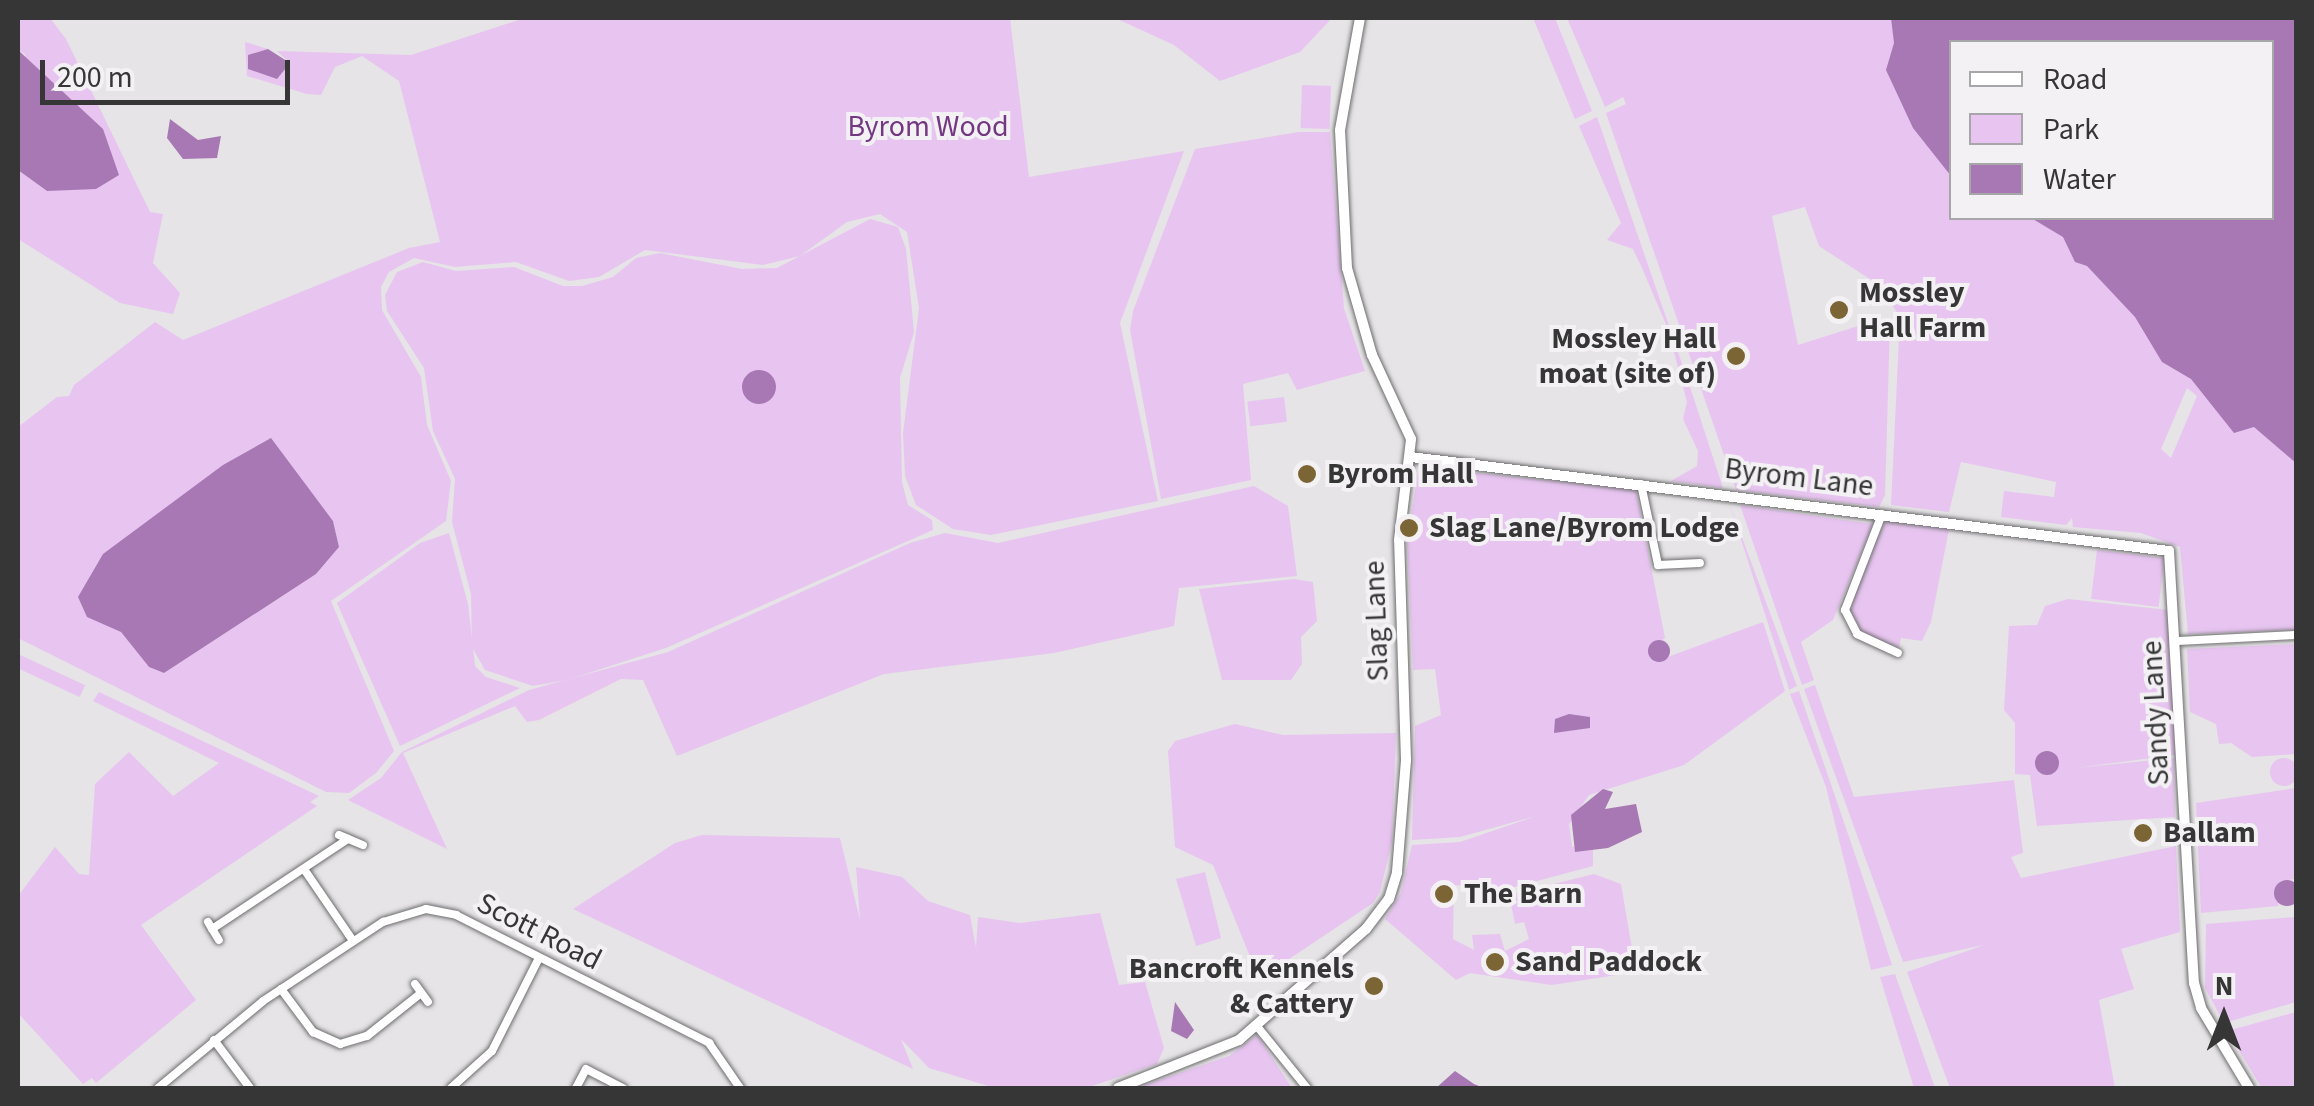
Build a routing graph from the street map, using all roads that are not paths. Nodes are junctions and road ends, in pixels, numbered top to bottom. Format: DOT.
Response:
graph roads {
  1 [pos="1360,18"];
  2 [pos="1411,457"];
  3 [pos="1641,484"];
  4 [pos="1882,514"];
  5 [pos="2174,560"];
  6 [pos="1700,563"];
  7 [pos="2296,636"];
  8 [pos="2177,641"];
  9 [pos="1898,653"];
  10 [pos="362,845"];
  11 [pos="306,872"];
  12 [pos="219,940"];
  13 [pos="353,941"];
  14 [pos="540,958"];
  15 [pos="415,984"];
  16 [pos="281,989"];
  17 [pos="421,992"];
  18 [pos="428,1002"];
  19 [pos="1256,1025"];
  20 [pos="214,1040"];
  21 [pos="158,1088"];
  22 [pos="250,1088"];
  23 [pos="451,1088"];
  24 [pos="576,1088"];
  25 [pos="623,1088"];
  26 [pos="740,1088"];
  27 [pos="1118,1088"];
  28 [pos="1307,1088"];
  29 [pos="2250,1088"];
  1 -- 2 [label="street, Slag Lane"];
  2 -- 3 [label="street, Byrom Lane"];
  2 -- 19 [label="street, Slag Lane"];
  3 -- 4 [label="street, Byrom Lane"];
  3 -- 6 [label="street"];
  4 -- 5 [label="street, Byrom Lane"];
  4 -- 9 [label="street"];
  5 -- 8 [label="street, Sandy Lane"];
  7 -- 8 [label="street"];
  8 -- 29 [label="street, Sandy Lane"];
  10 -- 11 [label="street"];
  11 -- 12 [label="street"];
  11 -- 13 [label="street"];
  13 -- 14 [label="street, Scott Road"];
  13 -- 16 [label="street, Scott Road"];
  14 -- 23 [label="street"];
  14 -- 26 [label="street, Scott Road"];
  15 -- 17 [label="street"];
  16 -- 17 [label="street"];
  16 -- 20 [label="street, Scott Road"];
  17 -- 18 [label="street"];
  19 -- 27 [label="street, Slag Lane"];
  19 -- 28 [label="street"];
  20 -- 21 [label="street, Scott Road"];
  20 -- 22 [label="street"];
  24 -- 25 [label="street"];
}
